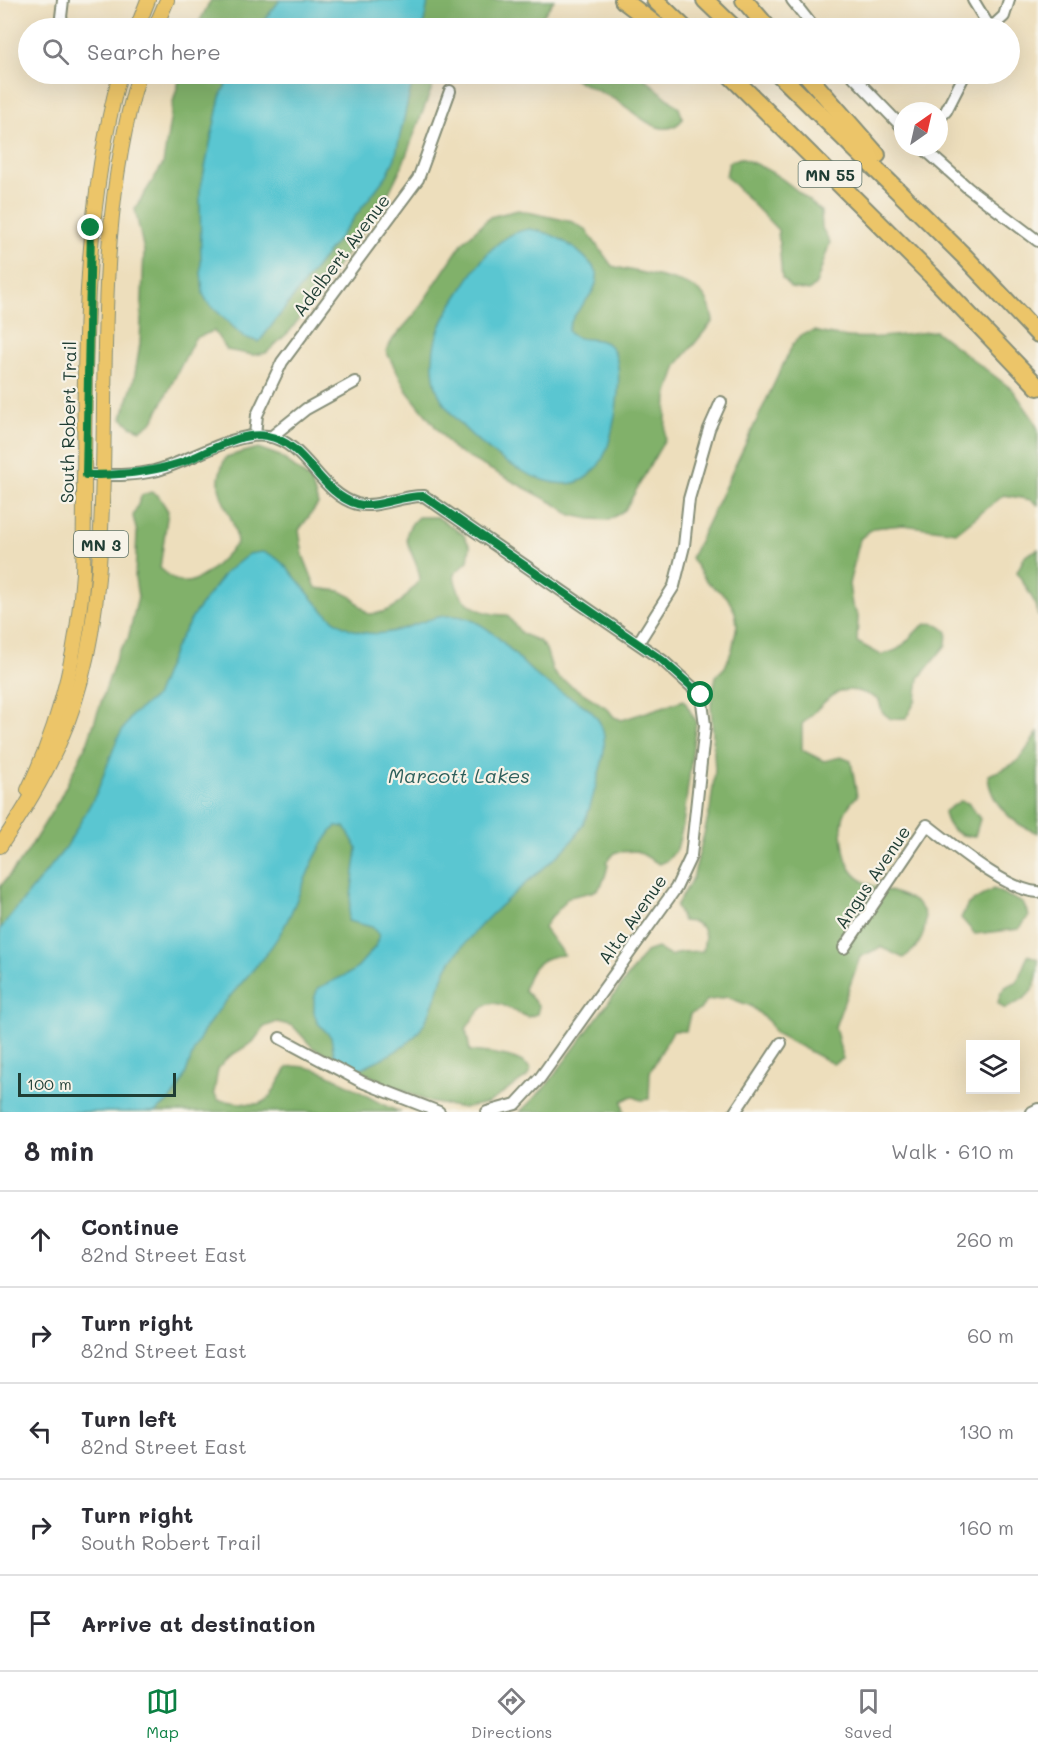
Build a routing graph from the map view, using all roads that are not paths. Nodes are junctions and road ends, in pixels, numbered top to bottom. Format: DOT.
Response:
graph roads {
  1 [pos="63,0"];
  2 [pos="148,0"];
  3 [pos="167,0"];
  4 [pos="623,0"];
  5 [pos="655,0"];
  6 [pos="705,0"];
  7 [pos="744,0"];
  8 [pos="792,0"];
  9 [pos="973,0"];
  10 [pos="1009,0"];
  11 [pos="61,18"];
  12 [pos="141,18"];
  13 [pos="159,18"];
  14 [pos="647,18"];
  15 [pos="674,18"];
  16 [pos="724,18"];
  17 [pos="759,18"];
  18 [pos="806,18"];
  19 [pos="985,18"];
  20 [pos="1002,18"];
  21 [pos="118,84"];
  22 [pos="136,84"];
  23 [pos="727,84"];
  24 [pos="739,84"];
  25 [pos="789,84"];
  26 [pos="815,84"];
  27 [pos="861,84"];
  28 [pos="960,84"];
  29 [pos="450,91"];
  30 [pos="948,107"];
  31 [pos="894,119"];
  32 [pos="932,156"];
  33 [pos="1038,241"];
  34 [pos="964,256"];
  35 [pos="931,275"];
  36 [pos="1038,334"];
  37 [pos="354,382"];
  38 [pos="1038,387"];
  39 [pos="721,402"];
  40 [pos="255,435"];
  41 [pos="271,437"];
  42 [pos="86,475"];
  43 [pos="103,475"];
  44 [pos="638,642"];
  45 [pos="9,833"];
  46 [pos="0,846"];
  47 [pos="1038,892"];
  48 [pos="844,948"];
  49 [pos="280,1038"];
  50 [pos="781,1043"];
  51 [pos="1038,1109"];
  52 [pos="439,1112"];
  53 [pos="487,1112"];
  54 [pos="735,1112"];
  55 [pos="1032,1112"];
  1 -- 11 [label="street"];
  2 -- 12 [label="main road"];
  3 -- 13 [label="main road"];
  4 -- 14 [label="highway"];
  5 -- 15 [label="highway"];
  6 -- 16 [label="highway"];
  7 -- 17 [label="highway"];
  8 -- 18 [label="street"];
  9 -- 19 [label="street"];
  10 -- 20 [label="street"];
  21 -- 42 [label="main road, South Robert Trail / MN 3"];
  22 -- 43 [label="main road, South Robert Trail / MN 3"];
  23 -- 35 [label="highway"];
  24 -- 35 [label="highway, MN 55"];
  25 -- 34 [label="highway, MN 55"];
  26 -- 34 [label="highway"];
  27 -- 31 [label="street"];
  28 -- 30 [label="street"];
  29 -- 40 [label="street, Adelbert Avenue"];
  32 -- 33 [label="street"];
  34 -- 36 [label="highway, MN 55"];
  35 -- 38 [label="highway, MN 55"];
  37 -- 41 [label="street"];
  39 -- 44 [label="street"];
  40 -- 41 [label="street"];
  40 -- 43 [label="street"];
  41 -- 44 [label="street"];
  42 -- 43 [label="street"];
  42 -- 45 [label="main road, South Robert Trail / MN 3"];
  43 -- 45 [label="main road, South Robert Trail / MN 3"];
  44 -- 53 [label="street, Alta Avenue"];
  45 -- 46 [label="main road, South Robert Trail / MN 3"];
  47 -- 48 [label="street, Angus Avenue"];
  49 -- 52 [label="street"];
  50 -- 54 [label="street"];
  51 -- 55 [label="street"];
}
